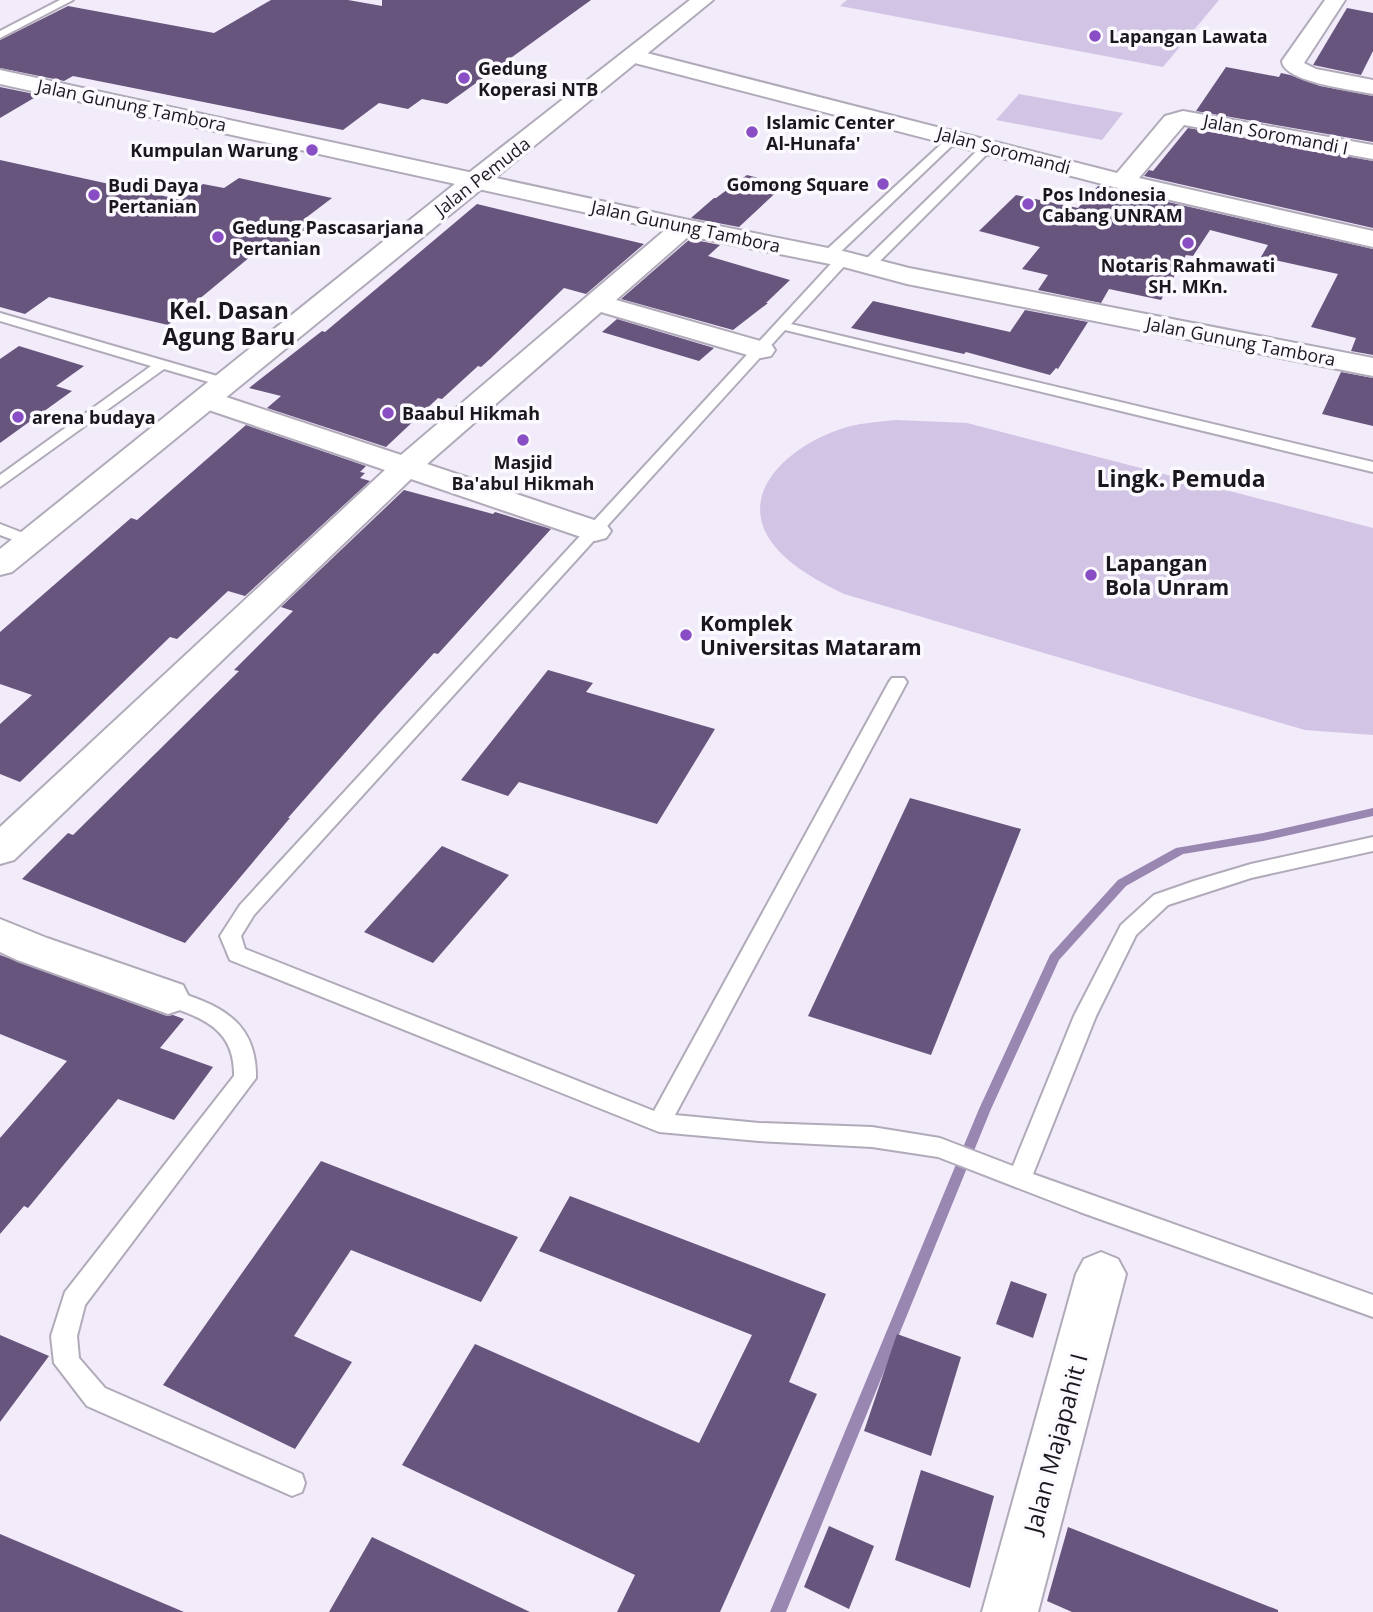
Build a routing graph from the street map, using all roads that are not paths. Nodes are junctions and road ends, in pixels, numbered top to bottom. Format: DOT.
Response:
graph roads {
  1 [pos="68,0"];
  2 [pos="704,0"];
  3 [pos="1335,0"];
  4 [pos="0,35"];
  5 [pos="635,56"];
  6 [pos="0,76"];
  7 [pos="1373,87"];
  8 [pos="955,137"];
  9 [pos="989,146"];
  10 [pos="1373,152"];
  11 [pos="475,180"];
  12 [pos="1123,182"];
  13 [pos="684,227"];
  14 [pos="1373,239"];
  15 [pos="846,261"];
  16 [pos="595,302"];
  17 [pos="0,317"];
  18 [pos="784,326"];
  19 [pos="761,350"];
  20 [pos="162,364"];
  21 [pos="1373,367"];
  22 [pos="217,391"];
  23 [pos="407,466"];
  24 [pos="1373,467"];
  25 [pos="0,482"];
  26 [pos="0,529"];
  27 [pos="595,530"];
  28 [pos="30,541"];
  29 [pos="0,565"];
  30 [pos="898,682"];
  31 [pos="1373,844"];
  32 [pos="0,850"];
  33 [pos="0,934"];
  34 [pos="168,997"];
  35 [pos="659,1123"];
  36 [pos="1020,1178"];
  37 [pos="1101,1274"];
  38 [pos="1373,1306"];
  39 [pos="292,1483"];
  40 [pos="1010,1612"];
  1 -- 4 [label="lane"];
  2 -- 5 [label="street, Jalan Pemuda"];
  3 -- 7 [label="street"];
  5 -- 8 [label="street, Jalan Soromandi"];
  5 -- 11 [label="street, Jalan Pemuda"];
  6 -- 11 [label="street, Jalan Gunung Tambora"];
  8 -- 9 [label="street, Jalan Soromandi"];
  8 -- 15 [label="lane"];
  9 -- 12 [label="street, Jalan Soromandi"];
  9 -- 15 [label="lane"];
  10 -- 12 [label="street, Jalan Soromandi I"];
  11 -- 13 [label="street, Jalan Gunung Tambora"];
  11 -- 22 [label="street, Jalan Pemuda"];
  12 -- 14 [label="street, Jalan Soromandi"];
  13 -- 15 [label="street, Jalan Gunung Tambora"];
  13 -- 16 [label="street"];
  15 -- 18 [label="lane"];
  15 -- 21 [label="street, Jalan Gunung Tambora"];
  16 -- 19 [label="street"];
  16 -- 23 [label="street"];
  17 -- 20 [label="lane"];
  18 -- 19 [label="lane"];
  18 -- 24 [label="lane"];
  19 -- 27 [label="lane"];
  20 -- 22 [label="lane"];
  20 -- 25 [label="lane"];
  22 -- 23 [label="street"];
  22 -- 28 [label="street, Jalan Pemuda"];
  23 -- 27 [label="street"];
  23 -- 32 [label="street"];
  26 -- 28 [label="lane"];
  27 -- 35 [label="lane"];
  28 -- 29 [label="street, Jalan Pemuda"];
  30 -- 35 [label="lane"];
  31 -- 36 [label="lane"];
  33 -- 34 [label="street"];
  34 -- 39 [label="lane"];
  35 -- 36 [label="lane"];
  36 -- 38 [label="lane"];
  37 -- 40 [label="street, Jalan Majapahit I"];
}
